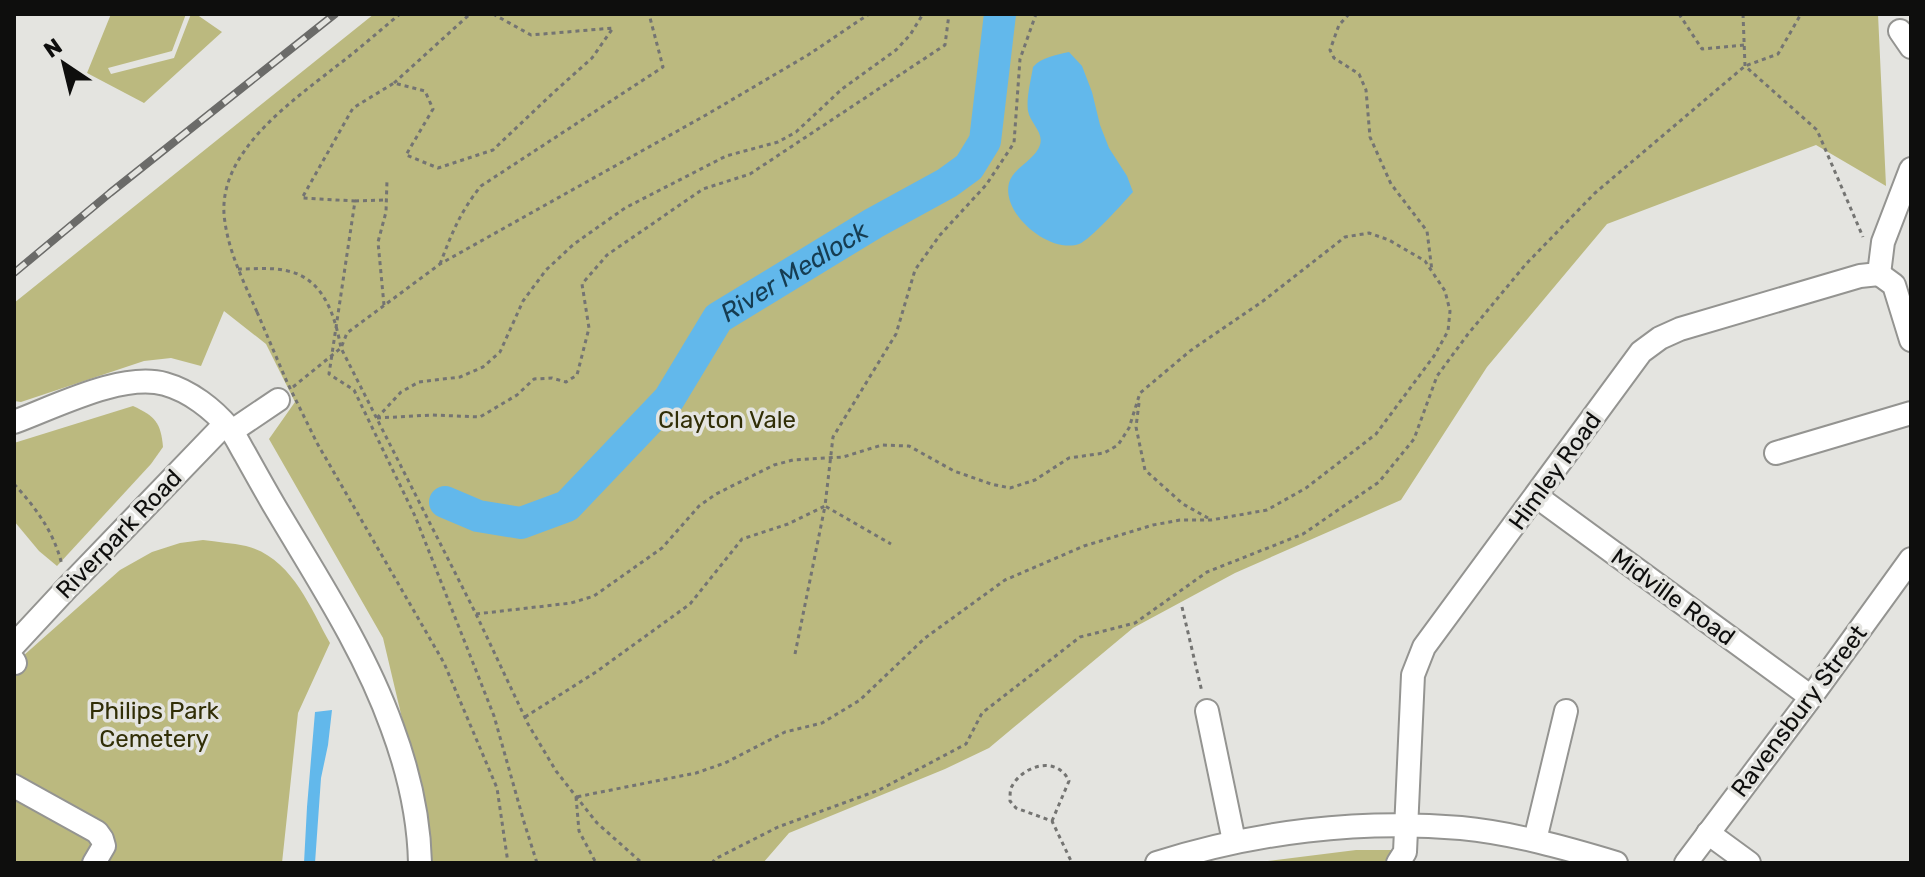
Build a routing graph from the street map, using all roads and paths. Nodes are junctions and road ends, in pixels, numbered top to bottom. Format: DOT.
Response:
graph roads {
  1 [pos="400,14"];
  2 [pos="470,14"];
  3 [pos="493,14"];
  4 [pos="649,14"];
  5 [pos="869,14"];
  6 [pos="923,14"];
  7 [pos="949,14"];
  8 [pos="1036,14"];
  9 [pos="1349,14"];
  10 [pos="1679,14"];
  11 [pos="1743,14"];
  12 [pos="1801,14"];
  13 [pos="1744,45"];
  14 [pos="1745,66"];
  15 [pos="394,83"];
  16 [pos="1911,169"];
  17 [pos="387,180"];
  18 [pos="386,200"];
  19 [pos="355,201"];
  20 [pos="440,264"];
  21 [pos="238,269"];
  22 [pos="1433,272"];
  23 [pos="1879,274"];
  24 [pos="384,305"];
  25 [pos="336,322"];
  26 [pos="1911,340"];
  27 [pos="341,348"];
  28 [pos="332,355"];
  29 [pos="1140,393"];
  30 [pos="278,400"];
  31 [pos="1911,413"];
  32 [pos="377,418"];
  33 [pos="14,422"];
  34 [pos="229,428"];
  35 [pos="1776,453"];
  36 [pos="830,458"];
  37 [pos="14,484"];
  38 [pos="1536,496"];
  39 [pos="825,506"];
  40 [pos="1211,520"];
  41 [pos="891,544"];
  42 [pos="1911,559"];
  43 [pos="67,588"];
  44 [pos="1182,607"];
  45 [pos="476,614"];
  46 [pos="795,654"];
  47 [pos="14,656"];
  48 [pos="1811,697"];
  49 [pos="1207,711"];
  50 [pos="1566,711"];
  51 [pos="525,717"];
  52 [pos="14,786"];
  53 [pos="576,797"];
  54 [pos="1052,821"];
  55 [pos="1407,825"];
  56 [pos="1708,833"];
  57 [pos="1535,840"];
  58 [pos="1234,841"];
  59 [pos="94,863"];
  60 [pos="420,863"];
  61 [pos="508,863"];
  62 [pos="537,863"];
  63 [pos="596,863"];
  64 [pos="642,863"];
  65 [pos="712,863"];
  66 [pos="1072,863"];
  67 [pos="1157,863"];
  68 [pos="1398,863"];
  69 [pos="1616,863"];
  70 [pos="1686,863"];
  71 [pos="1749,863"];
  1 -- 21 [label="path"];
  2 -- 15 [label="path"];
  3 -- 15 [label="path"];
  4 -- 20 [label="path"];
  5 -- 20 [label="path"];
  6 -- 32 [label="path"];
  7 -- 32 [label="path"];
  8 -- 36 [label="path"];
  9 -- 22 [label="path"];
  10 -- 13 [label="path"];
  11 -- 13 [label="path"];
  12 -- 14 [label="path"];
  13 -- 14 [label="path"];
  14 -- 23 [label="path"];
  14 -- 65 [label="path"];
  15 -- 19 [label="path"];
  16 -- 23 [label="street"];
  17 -- 18 [label="path"];
  18 -- 19 [label="path"];
  18 -- 24 [label="path"];
  19 -- 25 [label="path"];
  20 -- 24 [label="path"];
  21 -- 25 [label="path"];
  21 -- 61 [label="path, bridge"];
  22 -- 29 [label="path"];
  22 -- 40 [label="path"];
  23 -- 26 [label="street"];
  23 -- 38 [label="street, Himley Road"];
  24 -- 27 [label="path"];
  25 -- 27 [label="path"];
  25 -- 28 [label="path"];
  27 -- 28 [label="path"];
  27 -- 32 [label="path"];
  28 -- 30 [label="path"];
  28 -- 62 [label="path"];
  29 -- 36 [label="path"];
  29 -- 40 [label="path"];
  30 -- 34 [label="street, Riverpark Road"];
  31 -- 35 [label="street"];
  32 -- 45 [label="path"];
  33 -- 34 [label="street"];
  34 -- 43 [label="street, Riverpark Road"];
  34 -- 60 [label="street"];
  36 -- 39 [label="path"];
  36 -- 45 [label="path"];
  37 -- 43 [label="path"];
  38 -- 48 [label="street, Midville Road"];
  38 -- 55 [label="street, Himley Road"];
  39 -- 41 [label="path"];
  39 -- 46 [label="path"];
  39 -- 51 [label="path"];
  40 -- 53 [label="path"];
  42 -- 48 [label="street, Ravensbury Street"];
  43 -- 47 [label="street, Riverpark Road"];
  44 -- 49 [label="path"];
  45 -- 51 [label="path"];
  48 -- 56 [label="street, Ravensbury Street"];
  49 -- 58 [label="street"];
  50 -- 57 [label="street"];
  51 -- 53 [label="path"];
  52 -- 59 [label="street"];
  53 -- 63 [label="path"];
  53 -- 64 [label="path"];
  54 -- 54 [label="path"];
  54 -- 66 [label="path"];
  55 -- 57 [label="street"];
  55 -- 58 [label="street"];
  55 -- 68 [label="street, Himley Road"];
  56 -- 70 [label="street, Ravensbury Street"];
  56 -- 71 [label="street"];
  57 -- 69 [label="street"];
  58 -- 67 [label="street"];
}
